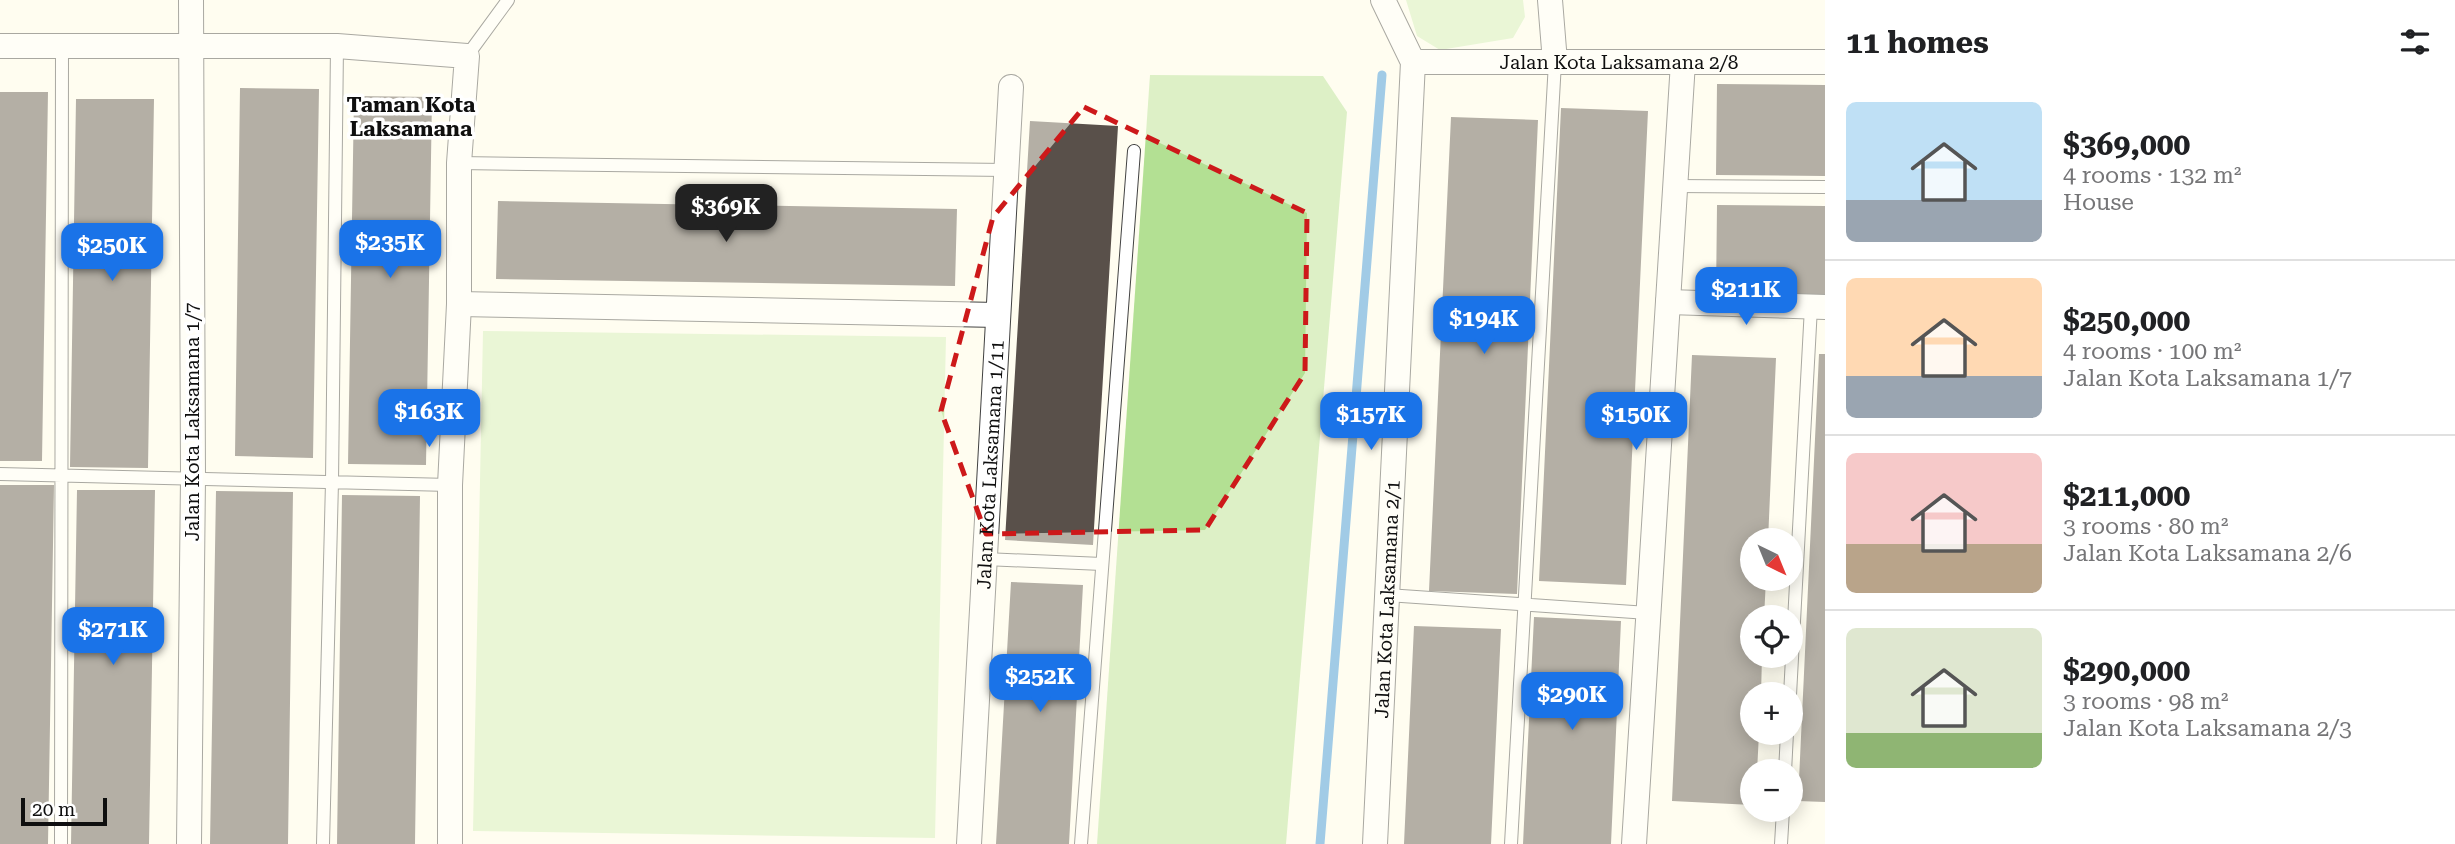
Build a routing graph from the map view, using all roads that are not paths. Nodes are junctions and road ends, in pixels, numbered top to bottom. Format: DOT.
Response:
graph roads {
  1 [pos="191,0"];
  2 [pos="508,0"];
  3 [pos="1383,0"];
  4 [pos="1550,0"];
  5 [pos="0,46"];
  6 [pos="62,46"];
  7 [pos="190,46"];
  8 [pos="337,46"];
  9 [pos="467,55"];
  10 [pos="1413,62"];
  11 [pos="1555,62"];
  12 [pos="1683,62"];
  13 [pos="1825,62"];
  14 [pos="1011,87"];
  15 [pos="1133,151"];
  16 [pos="459,163"];
  17 [pos="1006,170"];
  18 [pos="1675,186"];
  19 [pos="1825,187"];
  20 [pos="1668,302"];
  21 [pos="459,304"];
  22 [pos="1818,307"];
  23 [pos="998,315"];
  24 [pos="0,474"];
  25 [pos="62,475"];
  26 [pos="193,478"];
  27 [pos="332,482"];
  28 [pos="450,485"];
  29 [pos="985,559"];
  30 [pos="1102,564"];
  31 [pos="1387,596"];
  32 [pos="1524,605"];
  33 [pos="1648,613"];
  34 [pos="1791,682"];
  35 [pos="1782,822"];
  36 [pos="61,844"];
  37 [pos="189,844"];
  38 [pos="323,844"];
  39 [pos="450,844"];
  40 [pos="969,844"];
  41 [pos="1081,844"];
  42 [pos="1375,844"];
  43 [pos="1511,844"];
  44 [pos="1634,844"];
  45 [pos="1781,844"];
  1 -- 7 [label="street, Jalan Kota Laksamana 1/7"];
  2 -- 9 [label="lane"];
  3 -- 10 [label="street"];
  4 -- 11 [label="street"];
  5 -- 6 [label="street"];
  6 -- 7 [label="street"];
  6 -- 25 [label="lane"];
  7 -- 8 [label="street"];
  7 -- 26 [label="street, Jalan Kota Laksamana 1/7"];
  8 -- 9 [label="street"];
  8 -- 27 [label="lane"];
  9 -- 16 [label="street"];
  10 -- 11 [label="street, Jalan Kota Laksamana 2/8"];
  10 -- 31 [label="street, Jalan Kota Laksamana 2/1"];
  11 -- 12 [label="street, Jalan Kota Laksamana 2/8"];
  11 -- 32 [label="lane"];
  12 -- 13 [label="street, Jalan Kota Laksamana 2/8"];
  12 -- 18 [label="street"];
  14 -- 17 [label="street, Jalan Kota Laksamana 1/11"];
  15 -- 30 [label="lane"];
  16 -- 17 [label="lane"];
  16 -- 21 [label="street"];
  17 -- 23 [label="street, Jalan Kota Laksamana 1/11"];
  18 -- 19 [label="lane"];
  18 -- 20 [label="street"];
  20 -- 22 [label="street"];
  20 -- 33 [label="street"];
  21 -- 23 [label="street"];
  21 -- 28 [label="street"];
  22 -- 34 [label="lane"];
  23 -- 29 [label="street, Jalan Kota Laksamana 1/11"];
  24 -- 25 [label="lane"];
  25 -- 26 [label="lane"];
  25 -- 36 [label="lane"];
  26 -- 27 [label="lane"];
  26 -- 37 [label="street, Jalan Kota Laksamana 1/7"];
  27 -- 28 [label="lane"];
  27 -- 38 [label="lane"];
  28 -- 39 [label="street"];
  29 -- 30 [label="lane"];
  29 -- 40 [label="street, Jalan Kota Laksamana 1/11"];
  30 -- 41 [label="lane"];
  31 -- 32 [label="lane"];
  31 -- 42 [label="street, Jalan Kota Laksamana 2/1"];
  32 -- 33 [label="lane"];
  32 -- 43 [label="lane"];
  33 -- 44 [label="street"];
  35 -- 45 [label="lane"];
}
